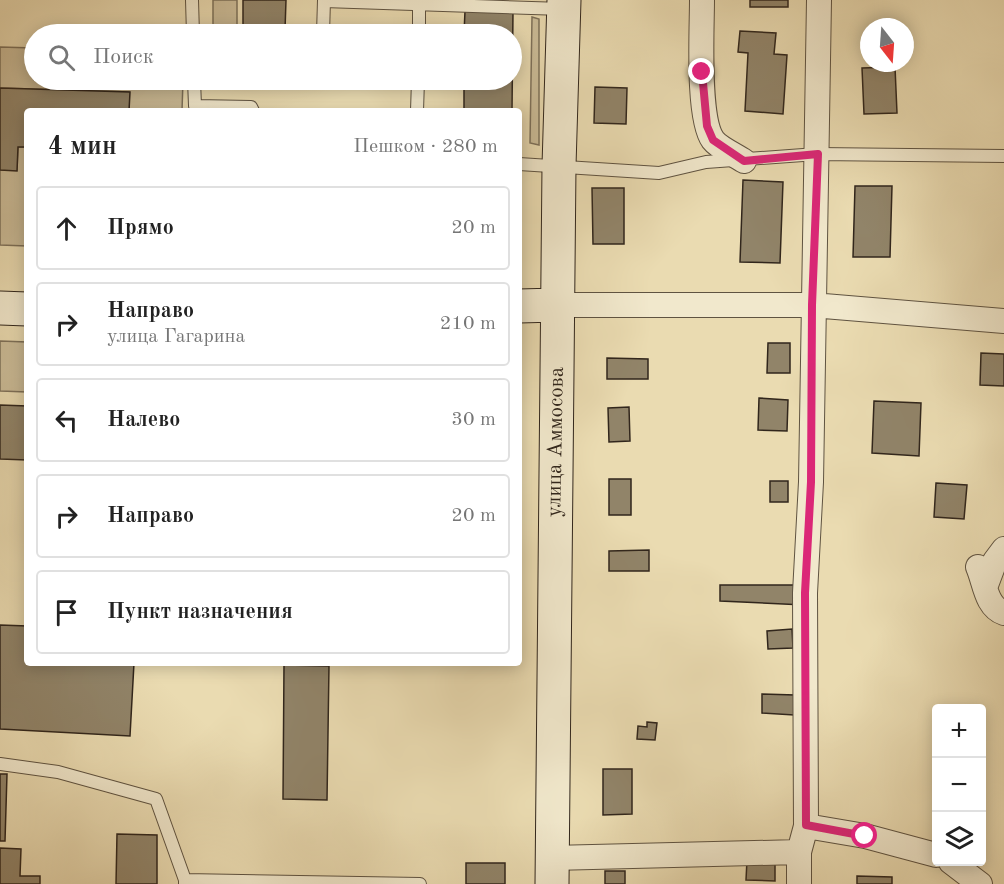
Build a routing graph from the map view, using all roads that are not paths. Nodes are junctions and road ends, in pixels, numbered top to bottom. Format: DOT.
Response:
graph roads {
  1 [pos="192,0"];
  2 [pos="324,0"];
  3 [pos="702,0"];
  4 [pos="819,0"];
  5 [pos="419,2"];
  6 [pos="564,4"];
  7 [pos="193,24"];
  8 [pos="323,24"];
  9 [pos="419,24"];
  10 [pos="194,90"];
  11 [pos="418,90"];
  12 [pos="195,108"];
  13 [pos="252,108"];
  14 [pos="417,108"];
  15 [pos="818,154"];
  16 [pos="1004,156"];
  17 [pos="744,161"];
  18 [pos="522,164"];
  19 [pos="559,166"];
  20 [pos="557,305"];
  21 [pos="812,305"];
  22 [pos="522,306"];
  23 [pos="0,308"];
  24 [pos="24,309"];
  25 [pos="1004,321"];
  26 [pos="1004,549"];
  27 [pos="1004,613"];
  28 [pos="0,764"];
  29 [pos="806,825"];
  30 [pos="800,852"];
  31 [pos="932,854"];
  32 [pos="957,866"];
  33 [pos="552,871"];
  34 [pos="185,882"];
  35 [pos="420,884"];
  36 [pos="799,884"];
  37 [pos="980,884"];
  1 -- 7 [label="lane"];
  2 -- 5 [label="lane"];
  2 -- 8 [label="lane"];
  3 -- 17 [label="street"];
  4 -- 15 [label="street"];
  5 -- 6 [label="lane"];
  5 -- 9 [label="lane"];
  6 -- 19 [label="main road, улица Аммосова"];
  10 -- 12 [label="lane"];
  11 -- 14 [label="lane"];
  12 -- 13 [label="lane"];
  15 -- 16 [label="lane"];
  15 -- 17 [label="lane"];
  15 -- 21 [label="street"];
  17 -- 19 [label="lane"];
  18 -- 19 [label="lane"];
  19 -- 20 [label="main road, улица Аммосова"];
  20 -- 21 [label="street"];
  20 -- 22 [label="main road"];
  20 -- 33 [label="main road, улица Аммосова"];
  21 -- 25 [label="street"];
  21 -- 29 [label="street"];
  23 -- 24 [label="main road"];
  26 -- 27 [label="street"];
  28 -- 34 [label="lane"];
  29 -- 30 [label="street"];
  29 -- 31 [label="street"];
  30 -- 33 [label="street"];
  30 -- 36 [label="street"];
  32 -- 37 [label="street"];
  34 -- 35 [label="lane"];
}
